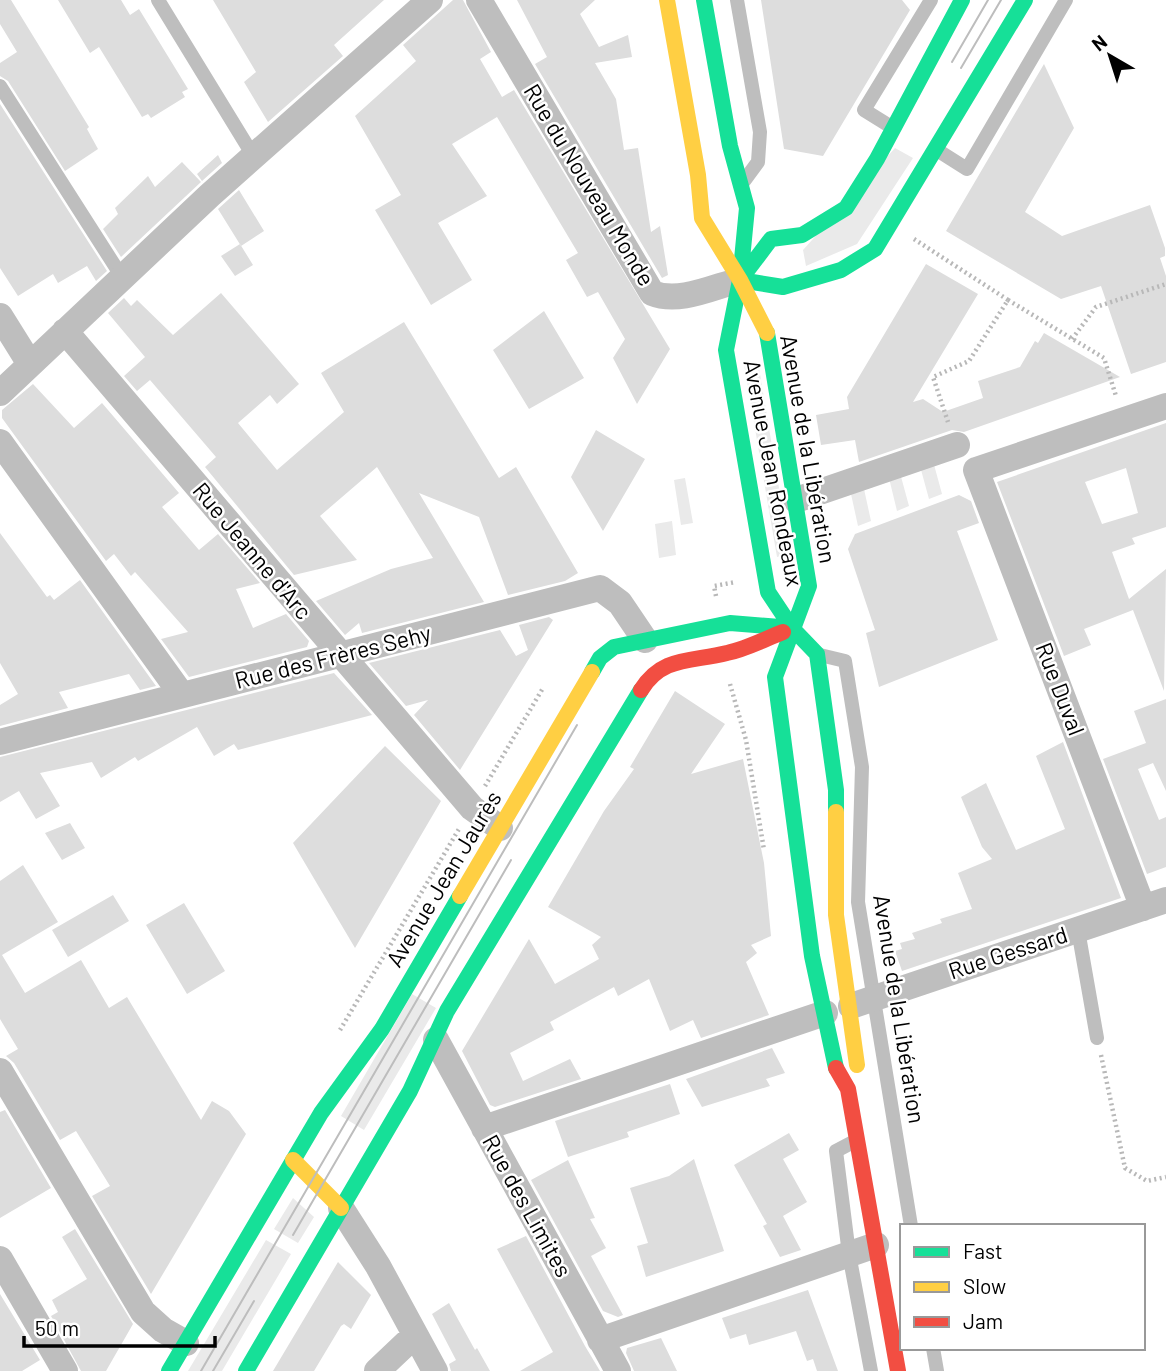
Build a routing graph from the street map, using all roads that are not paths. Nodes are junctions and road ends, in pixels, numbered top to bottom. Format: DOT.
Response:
graph roads {
  1 [pos="158,0"];
  2 [pos="430,0"];
  3 [pos="479,0"];
  4 [pos="667,0"];
  5 [pos="689,0"];
  6 [pos="704,0"];
  7 [pos="737,0"];
  8 [pos="931,0"];
  9 [pos="962,0"];
  10 [pos="1025,0"];
  11 [pos="1066,0"];
  12 [pos="1029,29"];
  13 [pos="696,41"];
  14 [pos="0,86"];
  15 [pos="894,128"];
  16 [pos="264,149"];
  17 [pos="937,150"];
  18 [pos="722,176"];
  19 [pos="741,185"];
  20 [pos="122,277"];
  21 [pos="740,280"];
  22 [pos="0,316"];
  23 [pos="65,331"];
  24 [pos="30,364"];
  25 [pos="0,393"];
  26 [pos="1166,406"];
  27 [pos="0,442"];
  28 [pos="957,445"];
  29 [pos="796,500"];
  30 [pos="792,628"];
  31 [pos="645,640"];
  32 [pos="817,654"];
  33 [pos="339,655"];
  34 [pos="658,668"];
  35 [pos="182,695"];
  36 [pos="0,742"];
  37 [pos="500,828"];
  38 [pos="1154,904"];
  39 [pos="1078,930"];
  40 [pos="862,1002"];
  41 [pos="824,1013"];
  42 [pos="1097,1038"];
  43 [pos="436,1040"];
  44 [pos="0,1072"];
  45 [pos="848,1088"];
  46 [pos="484,1128"];
  47 [pos="856,1141"];
  48 [pos="293,1160"];
  49 [pos="341,1208"];
  50 [pos="911,1224"];
  51 [pos="876,1245"];
  52 [pos="849,1254"];
  53 [pos="0,1259"];
  54 [pos="415,1335"];
  55 [pos="600,1340"];
  56 [pos="186,1343"];
  57 [pos="933,1350"];
  58 [pos="65,1371"];
  59 [pos="169,1371"];
  60 [pos="246,1371"];
  61 [pos="377,1371"];
  62 [pos="435,1371"];
  63 [pos="618,1371"];
  64 [pos="871,1371"];
  65 [pos="898,1371"];
  66 [pos="937,1371"];
  1 -- 16 [label="lane"];
  2 -- 16 [label="street"];
  3 -- 21 [label="street, Rue du Nouveau Monde"];
  4 -- 21 [label="main road"];
  5 -- 13 [label="lane"];
  6 -- 19 [label="main road, Avenue Jean Rondeaux"];
  7 -- 19 [label="lane"];
  8 -- 15 [label="lane"];
  9 -- 15 [label="main road"];
  10 -- 12 [label="main road"];
  11 -- 12 [label="lane"];
  12 -- 17 [label="main road"];
  12 -- 17 [label="lane"];
  14 -- 20 [label="lane"];
  15 -- 21 [label="main road"];
  16 -- 20 [label="street"];
  17 -- 21 [label="main road"];
  18 -- 21 [label="lane, Avenue Jean Rondeaux"];
  19 -- 21 [label="main road, Avenue Jean Rondeaux"];
  20 -- 23 [label="street"];
  21 -- 29 [label="main road, Avenue de la Libération"];
  21 -- 30 [label="main road, Avenue Jean Rondeaux"];
  22 -- 24 [label="street"];
  23 -- 24 [label="street"];
  23 -- 33 [label="street, Rue Jeanne d'Arc"];
  24 -- 25 [label="street"];
  26 -- 38 [label="street, Rue Duval"];
  27 -- 35 [label="street"];
  28 -- 29 [label="street"];
  29 -- 30 [label="main road, Avenue de la Libération"];
  30 -- 31 [label="main road, Avenue Jean Jaurès"];
  30 -- 32 [label="main road, Avenue de la Libération"];
  30 -- 34 [label="main road"];
  30 -- 41 [label="main road, Avenue de la Libération"];
  31 -- 33 [label="street, Rue des Frères Sehy"];
  31 -- 34 [label="main road"];
  31 -- 37 [label="main road, Avenue Jean Jaurès"];
  32 -- 40 [label="main road, Avenue de la Libération"];
  32 -- 40 [label="lane, Avenue de la Libération"];
  33 -- 35 [label="street, Rue des Frères Sehy"];
  33 -- 37 [label="street, Rue Jeanne d'Arc"];
  34 -- 43 [label="main road"];
  35 -- 36 [label="street, Rue des Frères Sehy"];
  37 -- 48 [label="main road, Avenue Jean Jaurès"];
  38 -- 39 [label="street, Rue Gessard"];
  39 -- 40 [label="street, Rue Gessard"];
  39 -- 42 [label="lane"];
  40 -- 45 [label="main road, Avenue de la Libération"];
  40 -- 50 [label="lane, Avenue de la Libération"];
  41 -- 45 [label="main road, Avenue de la Libération"];
  41 -- 46 [label="street"];
  43 -- 46 [label="street, Rue des Limites"];
  43 -- 49 [label="main road"];
  44 -- 56 [label="street"];
  45 -- 47 [label="main road, Avenue de la Libération"];
  46 -- 55 [label="street, Rue des Limites"];
  47 -- 51 [label="main road, Avenue de la Libération"];
  47 -- 52 [label="lane"];
  48 -- 49 [label="main road"];
  48 -- 56 [label="main road, Avenue Jean Jaurès"];
  49 -- 54 [label="street"];
  49 -- 60 [label="main road"];
  51 -- 52 [label="street"];
  51 -- 65 [label="main road, Avenue de la Libération"];
  52 -- 55 [label="street"];
  52 -- 64 [label="lane"];
  53 -- 58 [label="street"];
  54 -- 61 [label="street"];
  54 -- 62 [label="street"];
  55 -- 63 [label="street, Rue des Limites"];
  56 -- 59 [label="main road, Avenue Jean Jaurès"];
  57 -- 66 [label="lane"];
}
